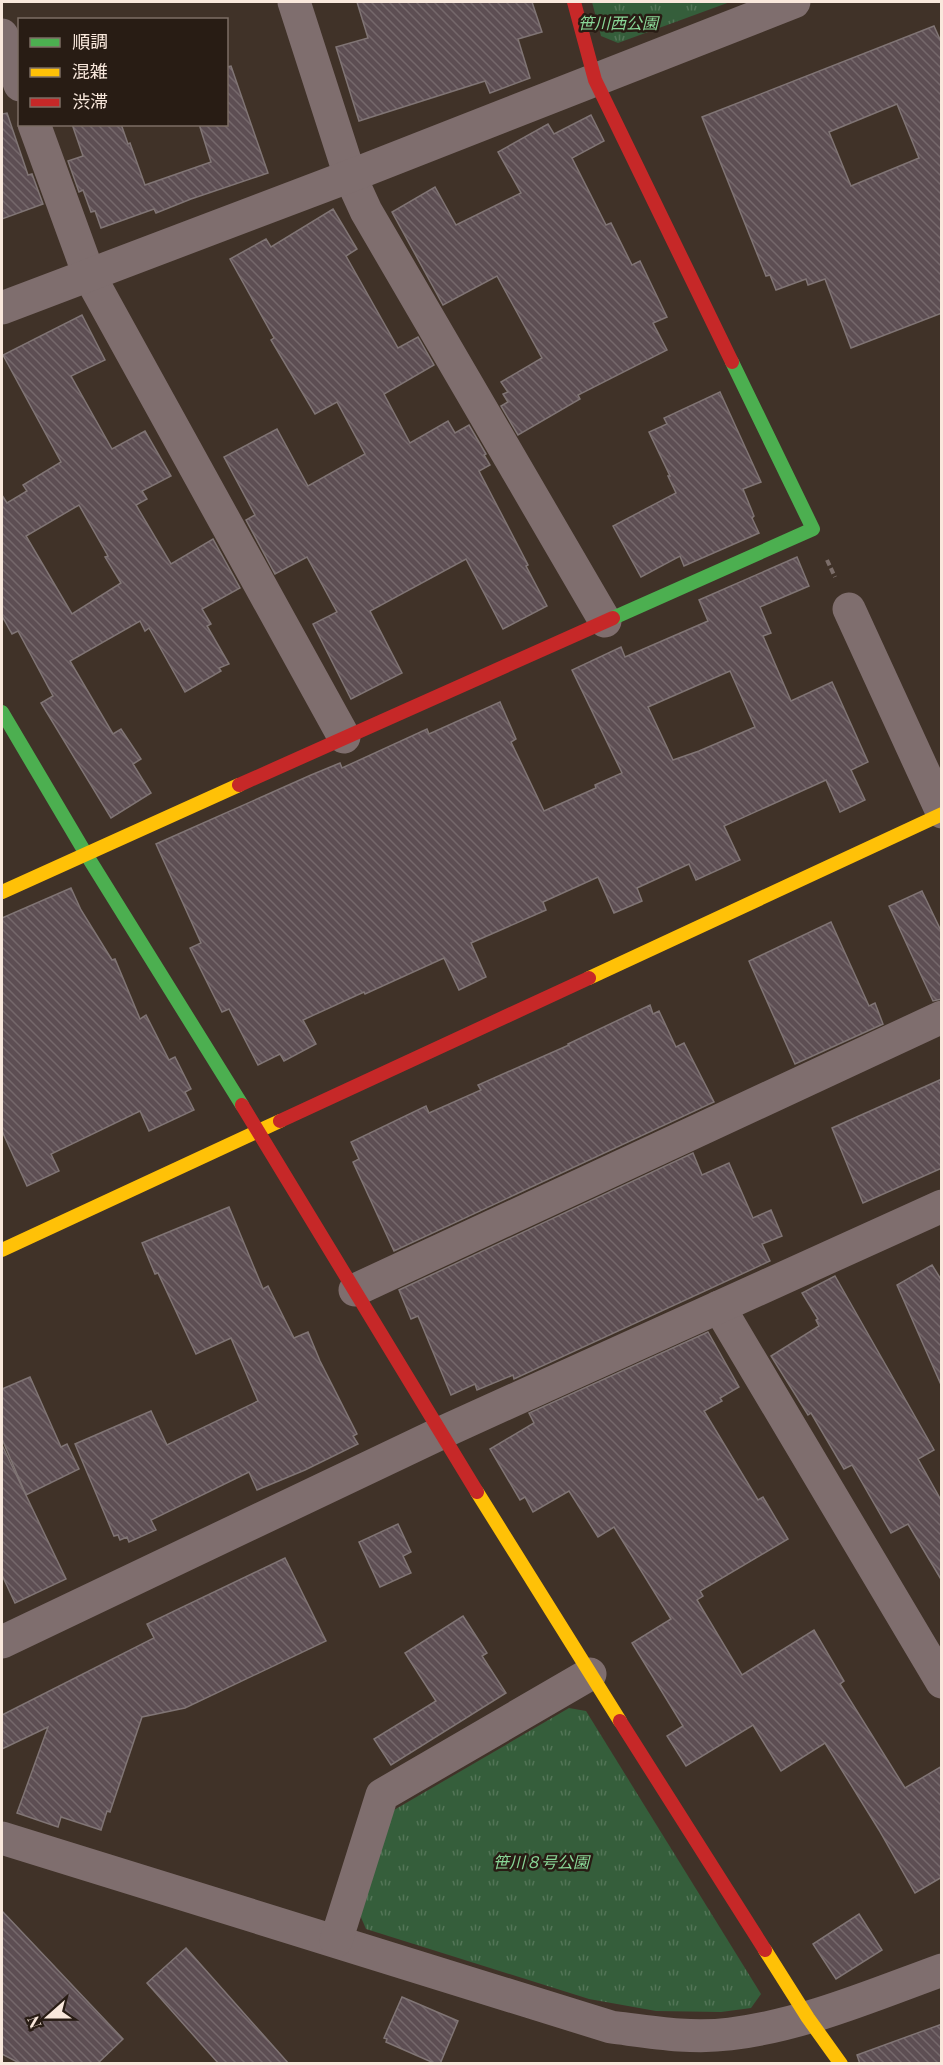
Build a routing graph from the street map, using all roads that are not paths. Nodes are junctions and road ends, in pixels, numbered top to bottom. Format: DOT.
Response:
graph roads {
  1 [pos="294,2"];
  2 [pos="574,2"];
  3 [pos="794,2"];
  4 [pos="2,35"];
  5 [pos="18,79"];
  6 [pos="595,80"];
  7 [pos="35,126"];
  8 [pos="350,176"];
  9 [pos="88,275"];
  10 [pos="2,308"];
  11 [pos="849,609"];
  12 [pos="605,621"];
  13 [pos="2,712"];
  14 [pos="344,737"];
  15 [pos="942,813"];
  16 [pos="86,854"];
  17 [pos="2,892"];
  18 [pos="942,1017"];
  19 [pos="257,1130"];
  20 [pos="942,1206"];
  21 [pos="2,1250"];
  22 [pos="355,1290"];
  23 [pos="719,1307"];
  24 [pos="441,1433"];
  25 [pos="2,1642"];
  26 [pos="590,1674"];
  27 [pos="942,1682"];
  28 [pos="2,1838"];
  29 [pos="336,1941"];
  30 [pos="942,1970"];
  31 [pos="808,2018"];
  32 [pos="841,2064"];
  1 -- 8 [label="street"];
  2 -- 6 [label="street"];
  3 -- 6 [label="street"];
  4 -- 5 [label="street"];
  6 -- 8 [label="street"];
  6 -- 12 [label="street"];
  7 -- 9 [label="street"];
  8 -- 9 [label="street"];
  8 -- 12 [label="street"];
  9 -- 10 [label="street"];
  9 -- 14 [label="street"];
  11 -- 15 [label="street"];
  12 -- 14 [label="street"];
  13 -- 16 [label="street"];
  14 -- 16 [label="street"];
  15 -- 19 [label="street"];
  16 -- 17 [label="street"];
  16 -- 19 [label="street"];
  18 -- 22 [label="street"];
  19 -- 21 [label="street"];
  19 -- 22 [label="street"];
  20 -- 23 [label="street"];
  22 -- 24 [label="street"];
  23 -- 24 [label="street"];
  23 -- 27 [label="street"];
  24 -- 25 [label="street"];
  24 -- 26 [label="street"];
  26 -- 29 [label="street"];
  26 -- 31 [label="street"];
  28 -- 29 [label="street"];
  29 -- 31 [label="street"];
  30 -- 31 [label="street"];
  31 -- 32 [label="street"];
}
